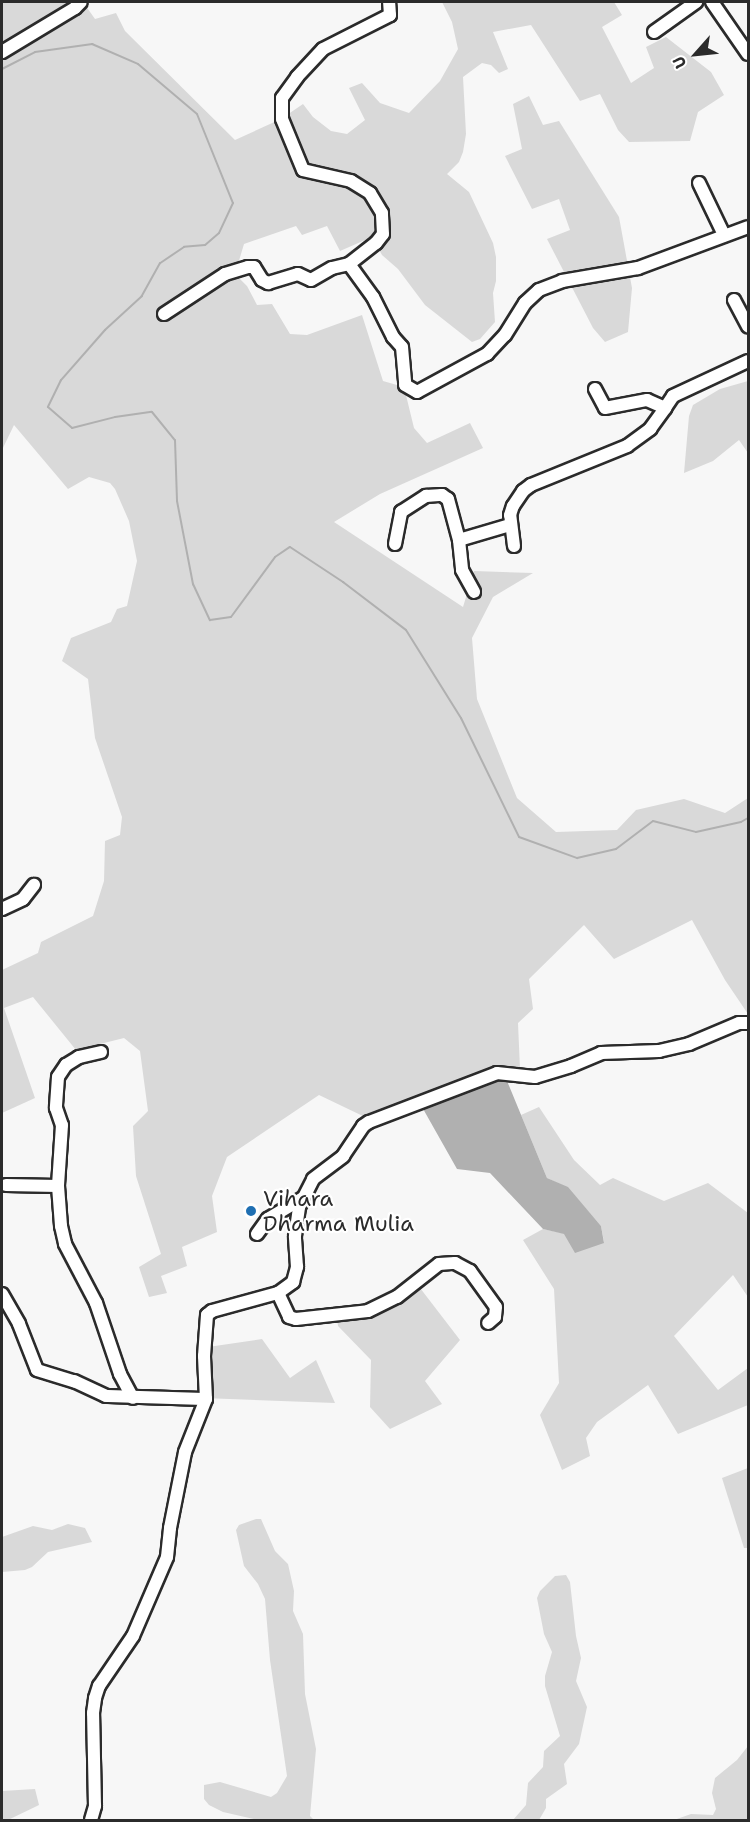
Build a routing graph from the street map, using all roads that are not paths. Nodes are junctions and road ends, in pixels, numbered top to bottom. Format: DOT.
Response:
graph roads {
  1 [pos="81,2"];
  2 [pos="389,2"];
  3 [pos="696,2"];
  4 [pos="712,2"];
  5 [pos="654,32"];
  6 [pos="2,52"];
  7 [pos="748,54"];
  8 [pos="699,183"];
  9 [pos="748,227"];
  10 [pos="724,235"];
  11 [pos="349,264"];
  12 [pos="734,300"];
  13 [pos="164,314"];
  14 [pos="748,326"];
  15 [pos="748,361"];
  16 [pos="596,389"];
  17 [pos="665,408"];
  18 [pos="510,525"];
  19 [pos="459,540"];
  20 [pos="395,544"];
  21 [pos="514,546"];
  22 [pos="474,592"];
  23 [pos="34,885"];
  24 [pos="2,909"];
  25 [pos="748,1023"];
  26 [pos="101,1052"];
  27 [pos="6,1185"];
  28 [pos="58,1186"];
  29 [pos="303,1198"];
  30 [pos="257,1234"];
  31 [pos="278,1293"];
  32 [pos="2,1294"];
  33 [pos="488,1323"];
  34 [pos="133,1398"];
  35 [pos="206,1399"];
  36 [pos="91,1821"];
  1 -- 6 [label="street"];
  2 -- 11 [label="street"];
  3 -- 5 [label="street"];
  4 -- 7 [label="street"];
  8 -- 10 [label="street"];
  9 -- 10 [label="street"];
  10 -- 11 [label="street"];
  11 -- 13 [label="street"];
  12 -- 14 [label="street"];
  15 -- 17 [label="street"];
  16 -- 17 [label="street"];
  17 -- 18 [label="street"];
  18 -- 19 [label="street"];
  18 -- 21 [label="street"];
  19 -- 20 [label="street"];
  19 -- 22 [label="street"];
  23 -- 24 [label="street"];
  25 -- 29 [label="street"];
  26 -- 28 [label="street"];
  27 -- 28 [label="street"];
  28 -- 34 [label="street"];
  29 -- 30 [label="street"];
  29 -- 31 [label="street"];
  31 -- 33 [label="street"];
  31 -- 35 [label="street"];
  32 -- 34 [label="street"];
  34 -- 35 [label="street"];
  35 -- 36 [label="street"];
}
